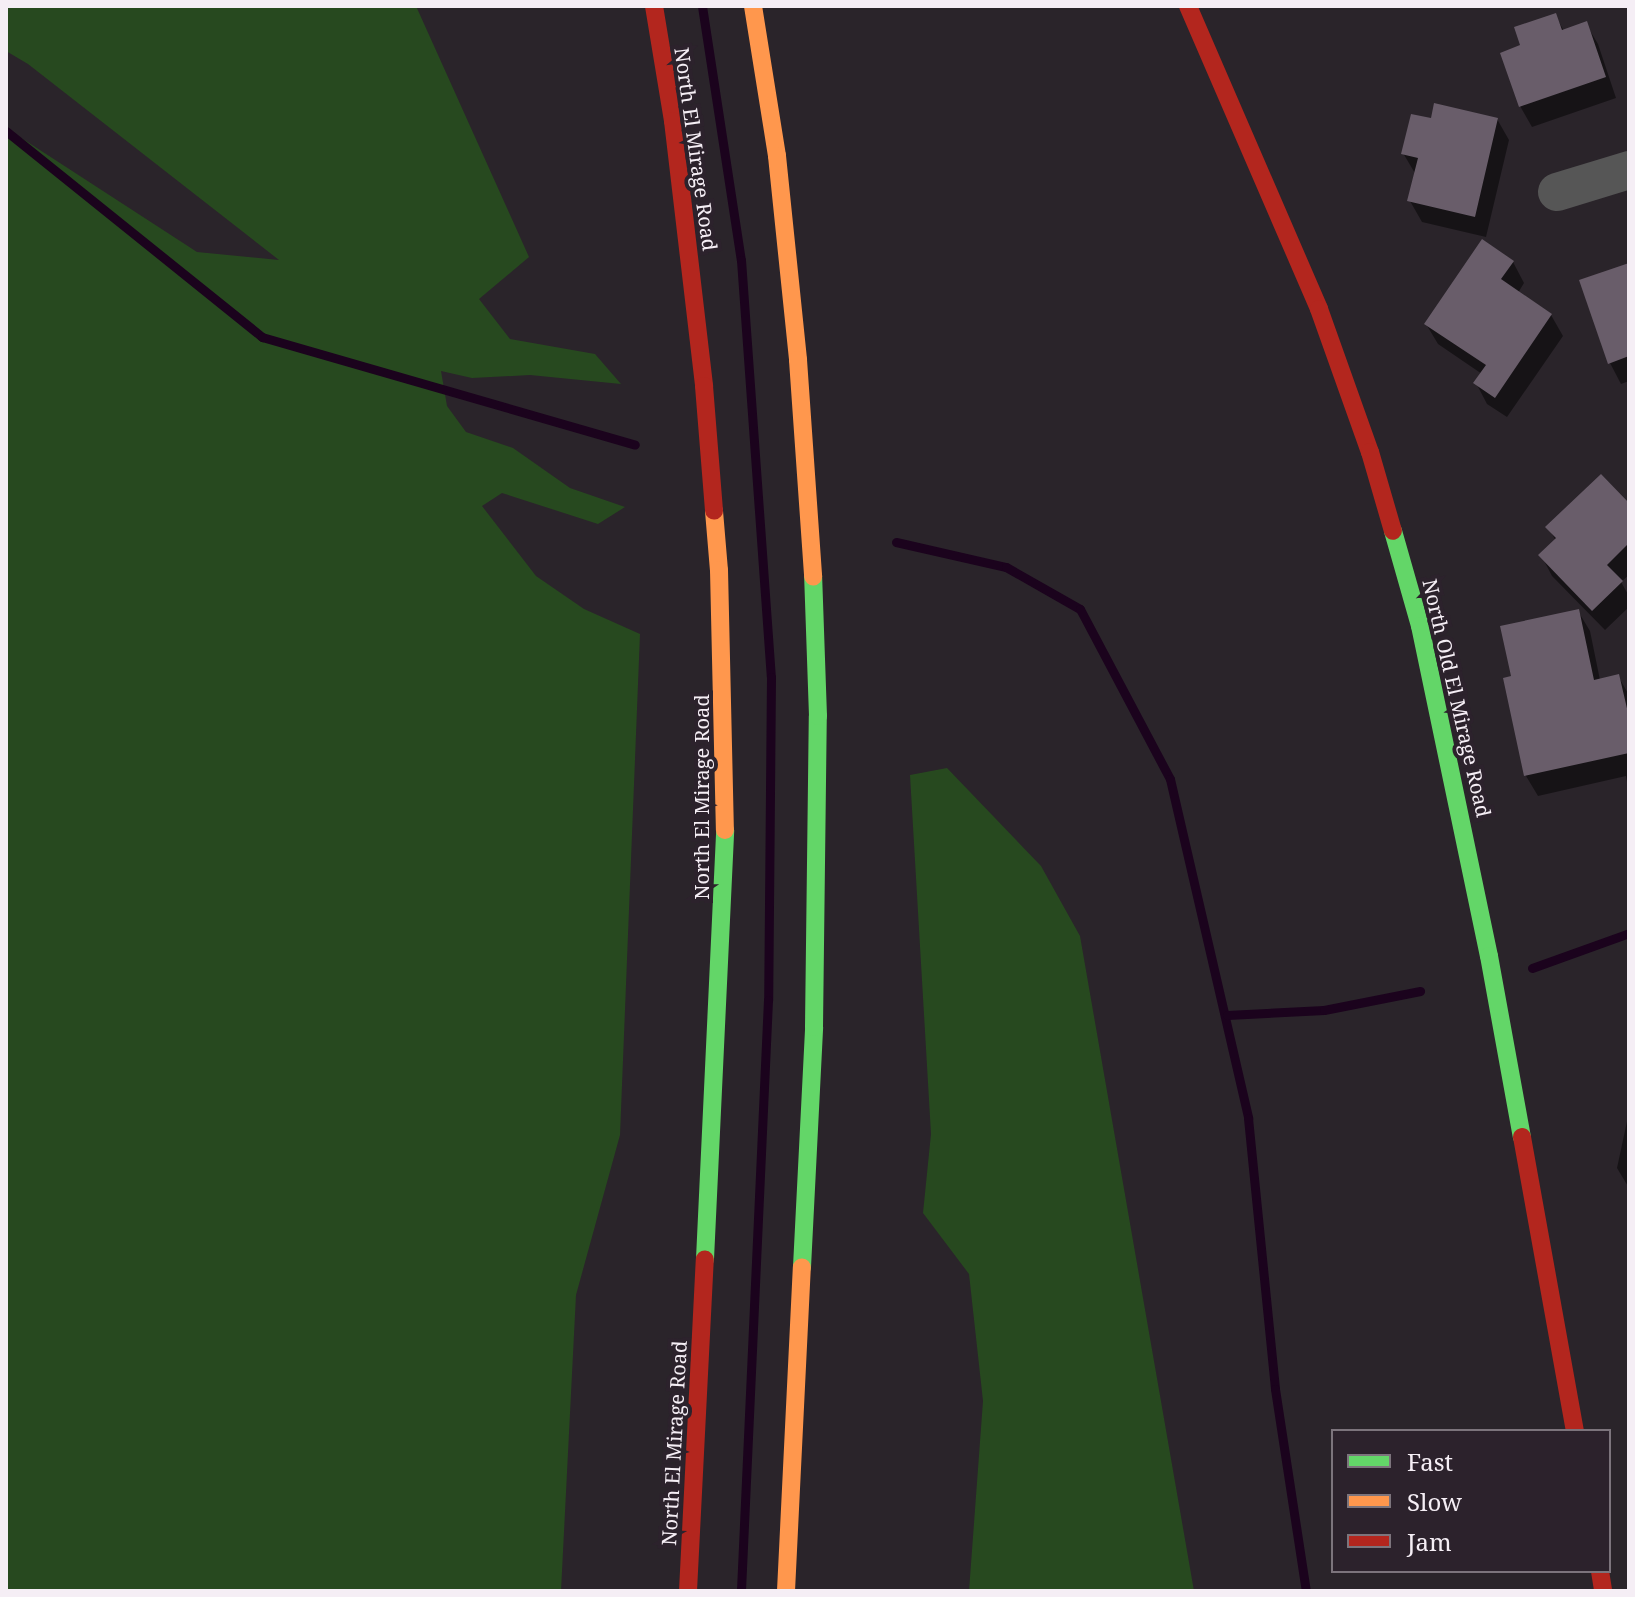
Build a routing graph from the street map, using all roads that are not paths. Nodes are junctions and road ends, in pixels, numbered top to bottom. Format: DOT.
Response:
graph roads {
  1 [pos="654,6"];
  2 [pos="753,6"];
  3 [pos="1188,6"];
  4 [pos="1629,170"];
  5 [pos="1557,192"];
  6 [pos="1575,1429"];
  7 [pos="688,1591"];
  8 [pos="786,1591"];
  1 -- 7 [label="main road, North El Mirage Road"];
  2 -- 8 [label="main road"];
  3 -- 6 [label="main road, North Old El Mirage Road"];
  4 -- 5 [label="street"];
}
